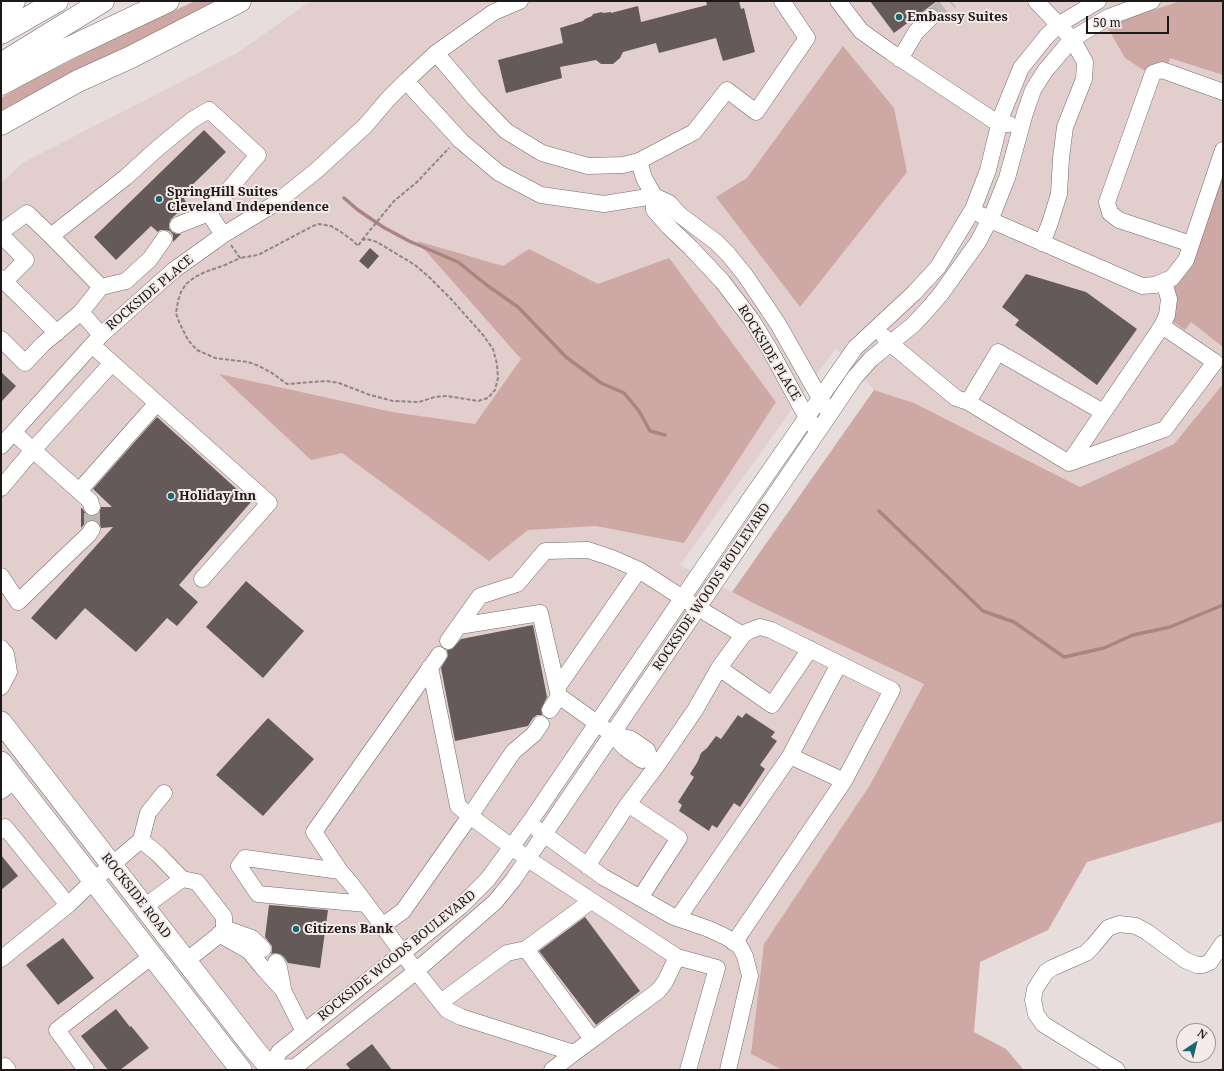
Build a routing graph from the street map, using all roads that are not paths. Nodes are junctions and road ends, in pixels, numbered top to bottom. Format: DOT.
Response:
graph roads {
  1 [pos="14,1"];
  2 [pos="57,1"];
  3 [pos="104,1"];
  4 [pos="168,1"];
  5 [pos="240,1"];
  6 [pos="520,1"];
  7 [pos="782,1"];
  8 [pos="838,1"];
  9 [pos="1036,1"];
  10 [pos="1098,1"];
  11 [pos="1145,2"];
  12 [pos="1,9"];
  13 [pos="931,17"];
  14 [pos="1058,25"];
  15 [pos="1,33"];
  16 [pos="1072,39"];
  17 [pos="436,54"];
  18 [pos="129,58"];
  19 [pos="900,59"];
  20 [pos="1,64"];
  21 [pos="406,81"];
  22 [pos="1,84"];
  23 [pos="1223,92"];
  24 [pos="1,124"];
  25 [pos="1000,124"];
  26 [pos="1022,124"];
  27 [pos="1,140"];
  28 [pos="1223,150"];
  29 [pos="639,161"];
  30 [pos="654,196"];
  31 [pos="973,210"];
  32 [pos="209,213"];
  33 [pos="990,220"];
  34 [pos="178,225"];
  35 [pos="1,233"];
  36 [pos="51,236"];
  37 [pos="164,239"];
  38 [pos="226,239"];
  39 [pos="716,242"];
  40 [pos="1042,243"];
  41 [pos="1191,244"];
  42 [pos="701,258"];
  43 [pos="150,259"];
  44 [pos="167,276"];
  45 [pos="3,280"];
  46 [pos="1164,282"];
  47 [pos="101,287"];
  48 [pos="81,312"];
  49 [pos="1162,326"];
  50 [pos="876,329"];
  51 [pos="57,333"];
  52 [pos="1,339"];
  53 [pos="96,340"];
  54 [pos="891,344"];
  55 [pos="112,363"];
  56 [pos="819,399"];
  57 [pos="157,402"];
  58 [pos="968,402"];
  59 [pos="1103,412"];
  60 [pos="830,415"];
  61 [pos="807,418"];
  62 [pos="818,431"];
  63 [pos="14,433"];
  64 [pos="1,446"];
  65 [pos="33,450"];
  66 [pos="1068,463"];
  67 [pos="1,488"];
  68 [pos="79,491"];
  69 [pos="92,508"];
  70 [pos="92,529"];
  71 [pos="639,570"];
  72 [pos="1,576"];
  73 [pos="202,579"];
  74 [pos="682,598"];
  75 [pos="698,608"];
  76 [pos="459,626"];
  77 [pos="743,635"];
  78 [pos="448,641"];
  79 [pos="1,648"];
  80 [pos="810,649"];
  81 [pos="839,664"];
  82 [pos="719,668"];
  83 [pos="1,687"];
  84 [pos="558,692"];
  85 [pos="550,710"];
  86 [pos="1,722"];
  87 [pos="598,723"];
  88 [pos="541,724"];
  89 [pos="612,734"];
  90 [pos="790,756"];
  91 [pos="654,761"];
  92 [pos="1,762"];
  93 [pos="844,781"];
  94 [pos="8,785"];
  95 [pos="164,793"];
  96 [pos="628,804"];
  97 [pos="470,816"];
  98 [pos="529,823"];
  99 [pos="1,830"];
  100 [pos="544,834"];
  101 [pos="141,840"];
  102 [pos="512,846"];
  103 [pos="528,859"];
  104 [pos="112,865"];
  105 [pos="587,866"];
  106 [pos="340,871"];
  107 [pos="182,879"];
  108 [pos="94,880"];
  109 [pos="640,898"];
  110 [pos="591,901"];
  111 [pos="366,904"];
  112 [pos="68,905"];
  113 [pos="144,907"];
  114 [pos="678,918"];
  115 [pos="382,926"];
  116 [pos="221,931"];
  117 [pos="734,943"];
  118 [pos="1223,943"];
  119 [pos="263,949"];
  120 [pos="526,949"];
  121 [pos="402,953"];
  122 [pos="3,954"];
  123 [pos="152,956"];
  124 [pos="677,957"];
  125 [pos="186,961"];
  126 [pos="276,962"];
  127 [pos="416,971"];
  128 [pos="284,990"];
  129 [pos="441,1002"];
  130 [pos="304,1032"];
  131 [pos="592,1039"];
  132 [pos="574,1053"];
  133 [pos="1,1069"];
  134 [pos="271,1069"];
  135 [pos="8,1070"];
  136 [pos="86,1070"];
  137 [pos="241,1070"];
  138 [pos="552,1070"];
  139 [pos="688,1070"];
  140 [pos="728,1070"];
  141 [pos="1117,1070"];
  1 -- 12 [label="highway"];
  2 -- 15 [label="highway"];
  3 -- 20 [label="highway"];
  4 -- 22 [label="highway"];
  5 -- 18 [label="highway"];
  6 -- 17 [label="street, ROCKSIDE PLACE"];
  7 -- 29 [label="street"];
  8 -- 19 [label="street"];
  9 -- 14 [label="street"];
  10 -- 14 [label="street, ROCKSIDE WOODS BOULEVARD"];
  11 -- 16 [label="street"];
  13 -- 19 [label="street"];
  14 -- 16 [label="street"];
  14 -- 25 [label="street, ROCKSIDE WOODS BOULEVARD"];
  16 -- 26 [label="street, ROCKSIDE WOODS BOULEVARD"];
  16 -- 40 [label="street"];
  17 -- 21 [label="street, ROCKSIDE PLACE"];
  17 -- 29 [label="street"];
  18 -- 24 [label="highway"];
  18 -- 27 [label="highway"];
  19 -- 25 [label="street"];
  21 -- 30 [label="street"];
  21 -- 38 [label="street, ROCKSIDE PLACE"];
  23 -- 41 [label="street"];
  25 -- 26 [label="street"];
  25 -- 31 [label="street, ROCKSIDE WOODS BOULEVARD"];
  26 -- 33 [label="street, ROCKSIDE WOODS BOULEVARD"];
  28 -- 41 [label="street"];
  29 -- 30 [label="street, ROCKSIDE PLACE"];
  30 -- 39 [label="street"];
  30 -- 42 [label="street, ROCKSIDE PLACE"];
  31 -- 33 [label="street"];
  31 -- 50 [label="street, ROCKSIDE WOODS BOULEVARD"];
  32 -- 34 [label="street"];
  32 -- 36 [label="street"];
  32 -- 38 [label="street"];
  33 -- 40 [label="street"];
  33 -- 54 [label="street, ROCKSIDE WOODS BOULEVARD"];
  35 -- 36 [label="street"];
  35 -- 45 [label="street"];
  36 -- 47 [label="street"];
  37 -- 43 [label="street"];
  38 -- 44 [label="street, ROCKSIDE PLACE"];
  39 -- 42 [label="street"];
  39 -- 56 [label="street"];
  40 -- 46 [label="street"];
  41 -- 46 [label="street"];
  42 -- 61 [label="street, ROCKSIDE PLACE"];
  43 -- 44 [label="street"];
  43 -- 47 [label="street"];
  44 -- 53 [label="street, ROCKSIDE PLACE"];
  45 -- 51 [label="street"];
  46 -- 49 [label="street"];
  47 -- 48 [label="street"];
  48 -- 51 [label="street"];
  48 -- 53 [label="street"];
  49 -- 59 [label="street"];
  49 -- 66 [label="street"];
  50 -- 54 [label="street"];
  50 -- 56 [label="street, ROCKSIDE WOODS BOULEVARD"];
  51 -- 52 [label="street"];
  53 -- 55 [label="street"];
  53 -- 63 [label="street, ROCKSIDE PLACE"];
  54 -- 58 [label="street"];
  54 -- 60 [label="street, ROCKSIDE WOODS BOULEVARD"];
  55 -- 57 [label="street"];
  55 -- 65 [label="street"];
  56 -- 60 [label="street"];
  56 -- 61 [label="street, ROCKSIDE WOODS BOULEVARD"];
  57 -- 68 [label="street"];
  57 -- 73 [label="street"];
  58 -- 59 [label="street"];
  58 -- 66 [label="street"];
  59 -- 66 [label="street"];
  60 -- 62 [label="street, ROCKSIDE WOODS BOULEVARD"];
  61 -- 62 [label="street, ROCKSIDE PLACE"];
  61 -- 74 [label="street, ROCKSIDE WOODS BOULEVARD"];
  62 -- 75 [label="street, ROCKSIDE WOODS BOULEVARD"];
  63 -- 64 [label="street, ROCKSIDE PLACE"];
  63 -- 65 [label="street"];
  65 -- 67 [label="street"];
  65 -- 68 [label="street"];
  68 -- 69 [label="street"];
  70 -- 72 [label="street"];
  71 -- 74 [label="street"];
  71 -- 76 [label="street"];
  71 -- 84 [label="street"];
  74 -- 75 [label="street"];
  74 -- 87 [label="street, ROCKSIDE WOODS BOULEVARD"];
  75 -- 77 [label="street"];
  75 -- 89 [label="street, ROCKSIDE WOODS BOULEVARD"];
  76 -- 78 [label="street"];
  76 -- 84 [label="street"];
  77 -- 80 [label="street"];
  77 -- 82 [label="street"];
  79 -- 83 [label="street"];
  80 -- 81 [label="street"];
  80 -- 82 [label="street"];
  81 -- 90 [label="street"];
  81 -- 93 [label="street"];
  82 -- 91 [label="street"];
  84 -- 85 [label="street"];
  84 -- 87 [label="street"];
  86 -- 104 [label="main road, ROCKSIDE ROAD"];
  87 -- 89 [label="street"];
  87 -- 98 [label="street, ROCKSIDE WOODS BOULEVARD"];
  88 -- 97 [label="street"];
  89 -- 91 [label="street"];
  89 -- 100 [label="street, ROCKSIDE WOODS BOULEVARD"];
  90 -- 93 [label="street"];
  90 -- 114 [label="street"];
  91 -- 96 [label="street"];
  92 -- 94 [label="main road, ROCKSIDE ROAD"];
  93 -- 117 [label="street"];
  94 -- 108 [label="main road, ROCKSIDE ROAD"];
  95 -- 101 [label="street"];
  96 -- 105 [label="street"];
  96 -- 109 [label="street"];
  97 -- 102 [label="street"];
  97 -- 106 [label="street"];
  97 -- 115 [label="street"];
  98 -- 100 [label="street"];
  98 -- 102 [label="street, ROCKSIDE WOODS BOULEVARD"];
  99 -- 112 [label="street"];
  100 -- 103 [label="street, ROCKSIDE WOODS BOULEVARD"];
  100 -- 105 [label="street"];
  101 -- 104 [label="street"];
  101 -- 107 [label="street"];
  102 -- 103 [label="street"];
  102 -- 121 [label="street, ROCKSIDE WOODS BOULEVARD"];
  103 -- 110 [label="street"];
  103 -- 127 [label="street, ROCKSIDE WOODS BOULEVARD"];
  104 -- 108 [label="street"];
  104 -- 113 [label="main road, ROCKSIDE ROAD"];
  105 -- 109 [label="street"];
  106 -- 111 [label="street"];
  106 -- 111 [label="street"];
  107 -- 113 [label="street"];
  107 -- 116 [label="street"];
  108 -- 112 [label="street"];
  108 -- 123 [label="main road, ROCKSIDE ROAD"];
  109 -- 114 [label="street"];
  110 -- 120 [label="street"];
  110 -- 124 [label="street"];
  111 -- 115 [label="street"];
  112 -- 122 [label="street"];
  113 -- 125 [label="main road, ROCKSIDE ROAD"];
  114 -- 117 [label="street"];
  115 -- 121 [label="street"];
  116 -- 119 [label="street"];
  116 -- 125 [label="street"];
  116 -- 128 [label="street"];
  117 -- 140 [label="street"];
  118 -- 141 [label="street"];
  120 -- 129 [label="street"];
  120 -- 131 [label="street"];
  121 -- 127 [label="street"];
  121 -- 130 [label="street, ROCKSIDE WOODS BOULEVARD"];
  123 -- 136 [label="street"];
  123 -- 137 [label="main road, ROCKSIDE ROAD"];
  124 -- 131 [label="street"];
  124 -- 139 [label="street"];
  125 -- 134 [label="main road, ROCKSIDE ROAD"];
  126 -- 128 [label="street"];
  127 -- 129 [label="street"];
  127 -- 134 [label="street, ROCKSIDE WOODS BOULEVARD"];
  128 -- 130 [label="street"];
  129 -- 132 [label="street"];
  130 -- 134 [label="street, ROCKSIDE WOODS BOULEVARD"];
  131 -- 132 [label="street"];
  132 -- 138 [label="street"];
  133 -- 135 [label="street"];
}
